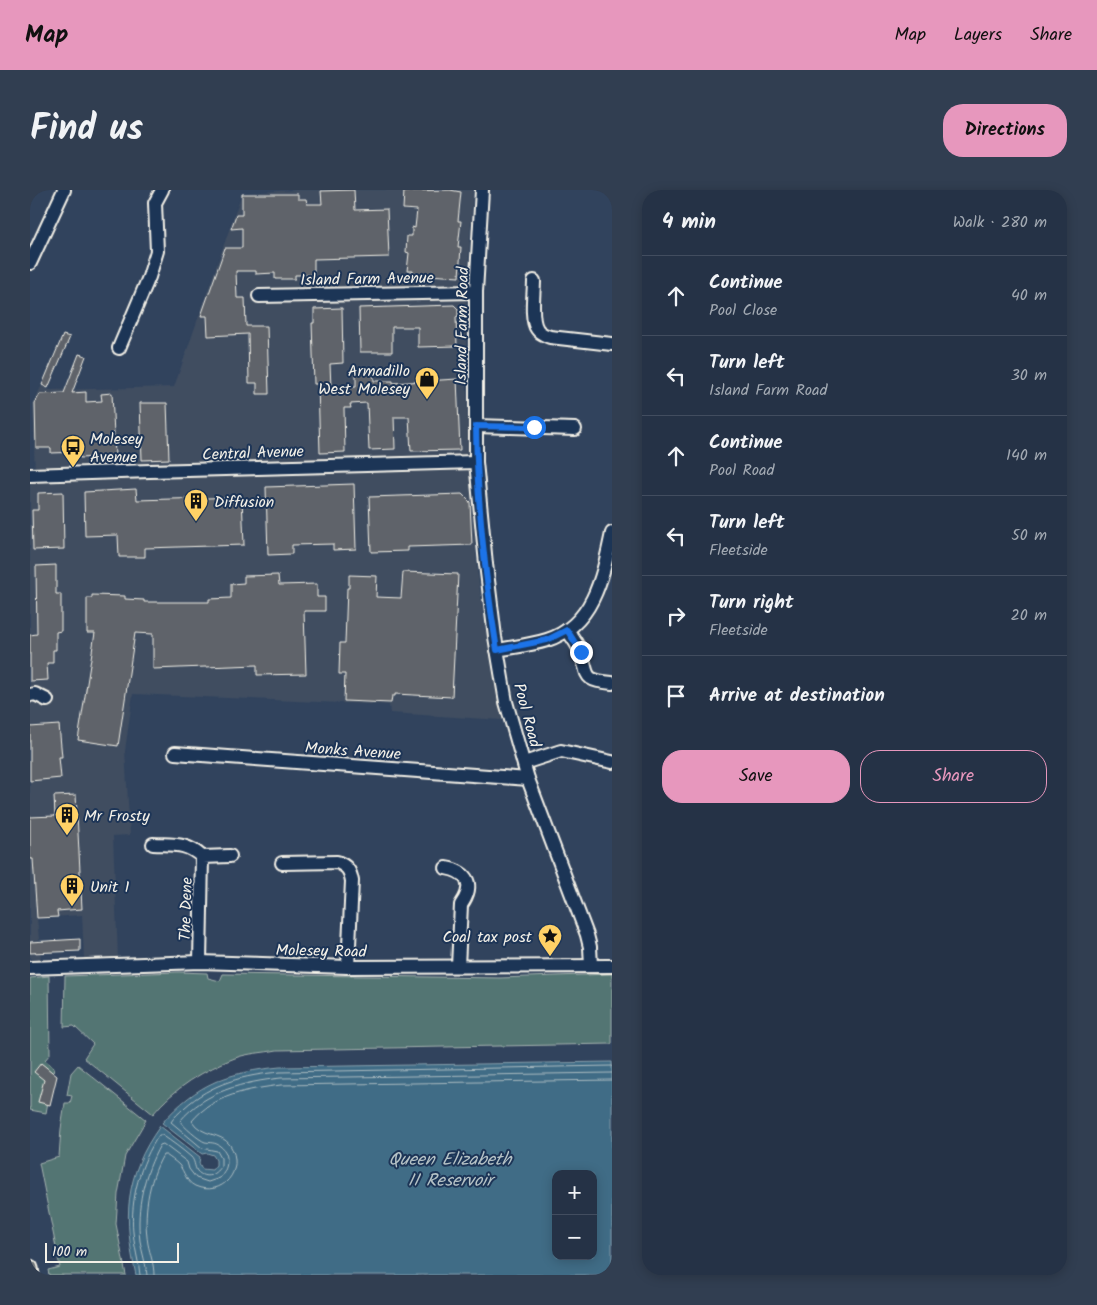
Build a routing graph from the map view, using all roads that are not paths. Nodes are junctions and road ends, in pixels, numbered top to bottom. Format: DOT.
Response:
graph roads {
  1 [pos="64,190"];
  2 [pos="162,190"];
  3 [pos="482,190"];
  4 [pos="30,263"];
  5 [pos="534,281"];
  6 [pos="476,292"];
  7 [pos="259,296"];
  8 [pos="612,344"];
  9 [pos="120,348"];
  10 [pos="476,426"];
  11 [pos="575,428"];
  12 [pos="476,462"];
  13 [pos="30,475"];
  14 [pos="612,533"];
  15 [pos="567,630"];
  16 [pos="497,650"];
  17 [pos="612,682"];
  18 [pos="30,695"];
  19 [pos="47,700"];
  20 [pos="175,753"];
  21 [pos="612,762"];
  22 [pos="524,763"];
  23 [pos="528,779"];
  24 [pos="153,844"];
  25 [pos="230,856"];
  26 [pos="202,857"];
  27 [pos="282,863"];
  28 [pos="446,868"];
  29 [pos="200,962"];
  30 [pos="458,966"];
  31 [pos="591,966"];
  32 [pos="612,966"];
  33 [pos="348,967"];
  34 [pos="30,968"];
  35 [pos="30,1268"];
  36 [pos="31,1275"];
  1 -- 4 [label="street"];
  2 -- 9 [label="street"];
  3 -- 6 [label="street, Island Farm Road"];
  5 -- 8 [label="street"];
  6 -- 7 [label="street, Island Farm Avenue"];
  6 -- 10 [label="street, Island Farm Road"];
  10 -- 11 [label="street"];
  10 -- 12 [label="street, Island Farm Road"];
  12 -- 13 [label="street, Central Avenue"];
  12 -- 16 [label="street, Pool Road"];
  14 -- 15 [label="street"];
  15 -- 16 [label="street"];
  15 -- 17 [label="street"];
  16 -- 22 [label="street, Pool Road"];
  18 -- 19 [label="street"];
  20 -- 23 [label="street, Monks Avenue"];
  21 -- 22 [label="street"];
  22 -- 23 [label="street, Pool Road"];
  23 -- 31 [label="street, Pool Road"];
  24 -- 26 [label="street, The Dene"];
  25 -- 26 [label="street, The Dene"];
  26 -- 29 [label="street, The Dene"];
  27 -- 33 [label="street"];
  28 -- 30 [label="street"];
  29 -- 33 [label="street, Molesey Road"];
  29 -- 34 [label="street, Molesey Road"];
  30 -- 31 [label="street, Molesey Road"];
  30 -- 33 [label="street, Molesey Road"];
  31 -- 32 [label="street, Molesey Road"];
  35 -- 36 [label="main road"];
}
